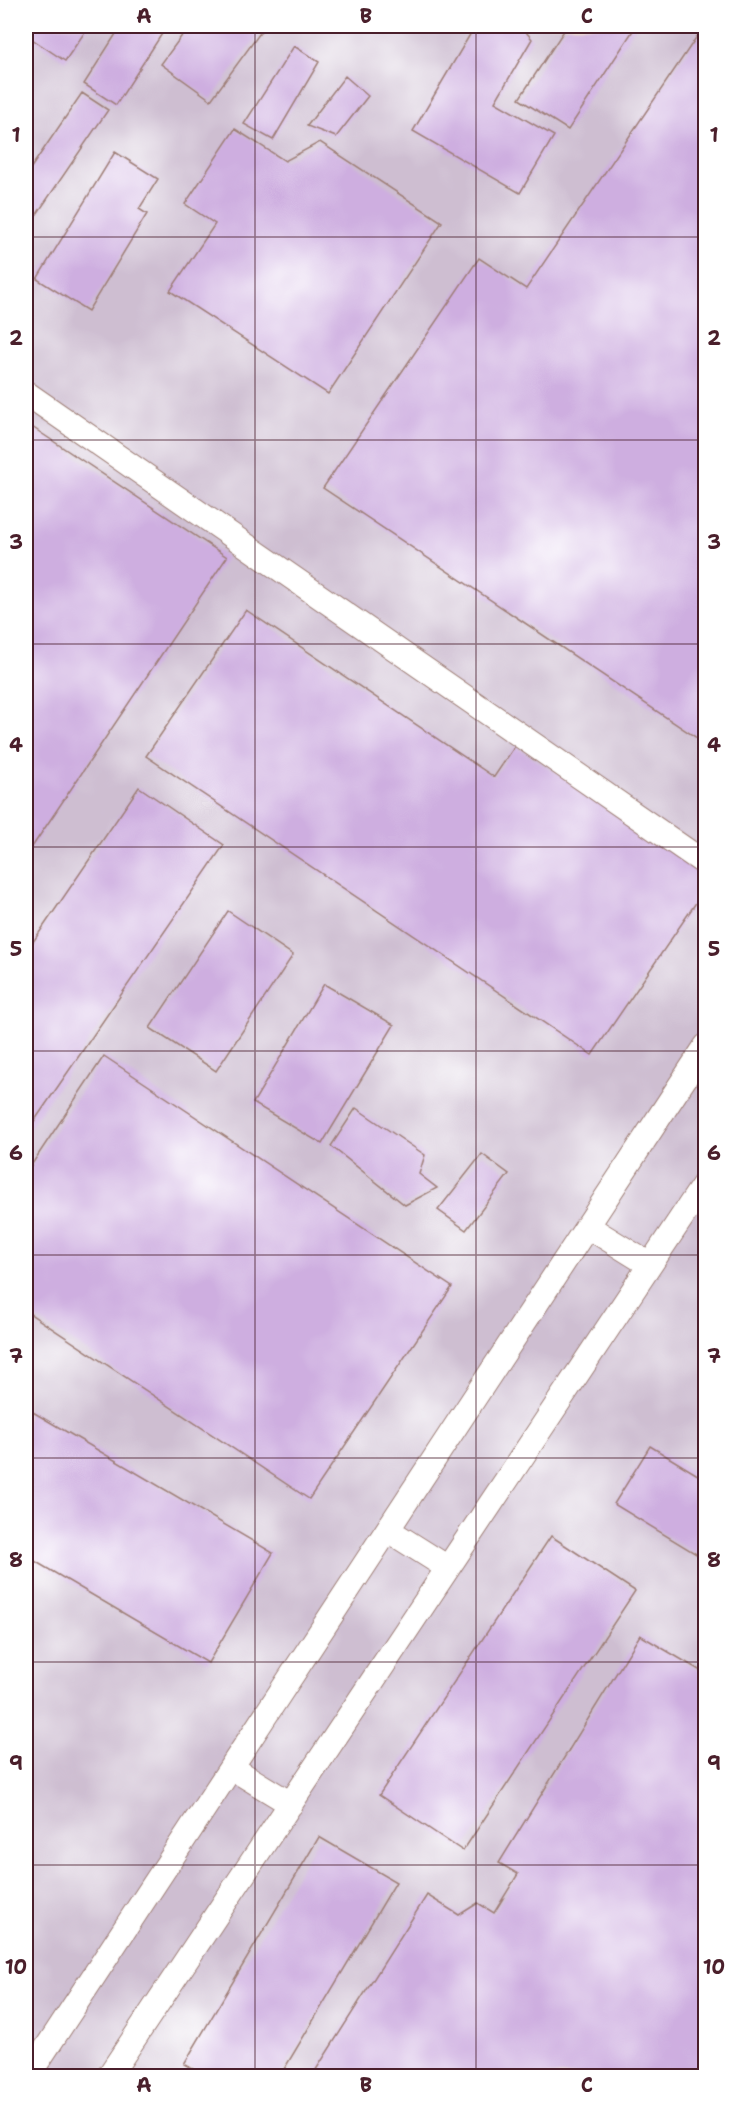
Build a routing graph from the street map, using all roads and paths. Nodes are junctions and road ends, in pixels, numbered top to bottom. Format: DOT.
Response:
graph roads {
  1 [pos="26,393"];
  2 [pos="705,864"];
  3 [pos="705,1046"];
  4 [pos="705,1181"];
  5 [pos="587,1226"];
  6 [pos="650,1265"];
  7 [pos="388,1530"];
  8 [pos="448,1568"];
  9 [pos="232,1768"];
  10 [pos="291,1804"];
  11 [pos="28,2076"];
  12 [pos="110,2076"];
  1 -- 2 [label="street"];
  3 -- 5 [label="street"];
  4 -- 6 [label="street"];
  5 -- 6 [label="street"];
  5 -- 7 [label="street"];
  6 -- 8 [label="street"];
  7 -- 8 [label="street"];
  7 -- 9 [label="street"];
  8 -- 10 [label="street"];
  9 -- 10 [label="street"];
  9 -- 11 [label="street"];
  10 -- 12 [label="street"];
}
